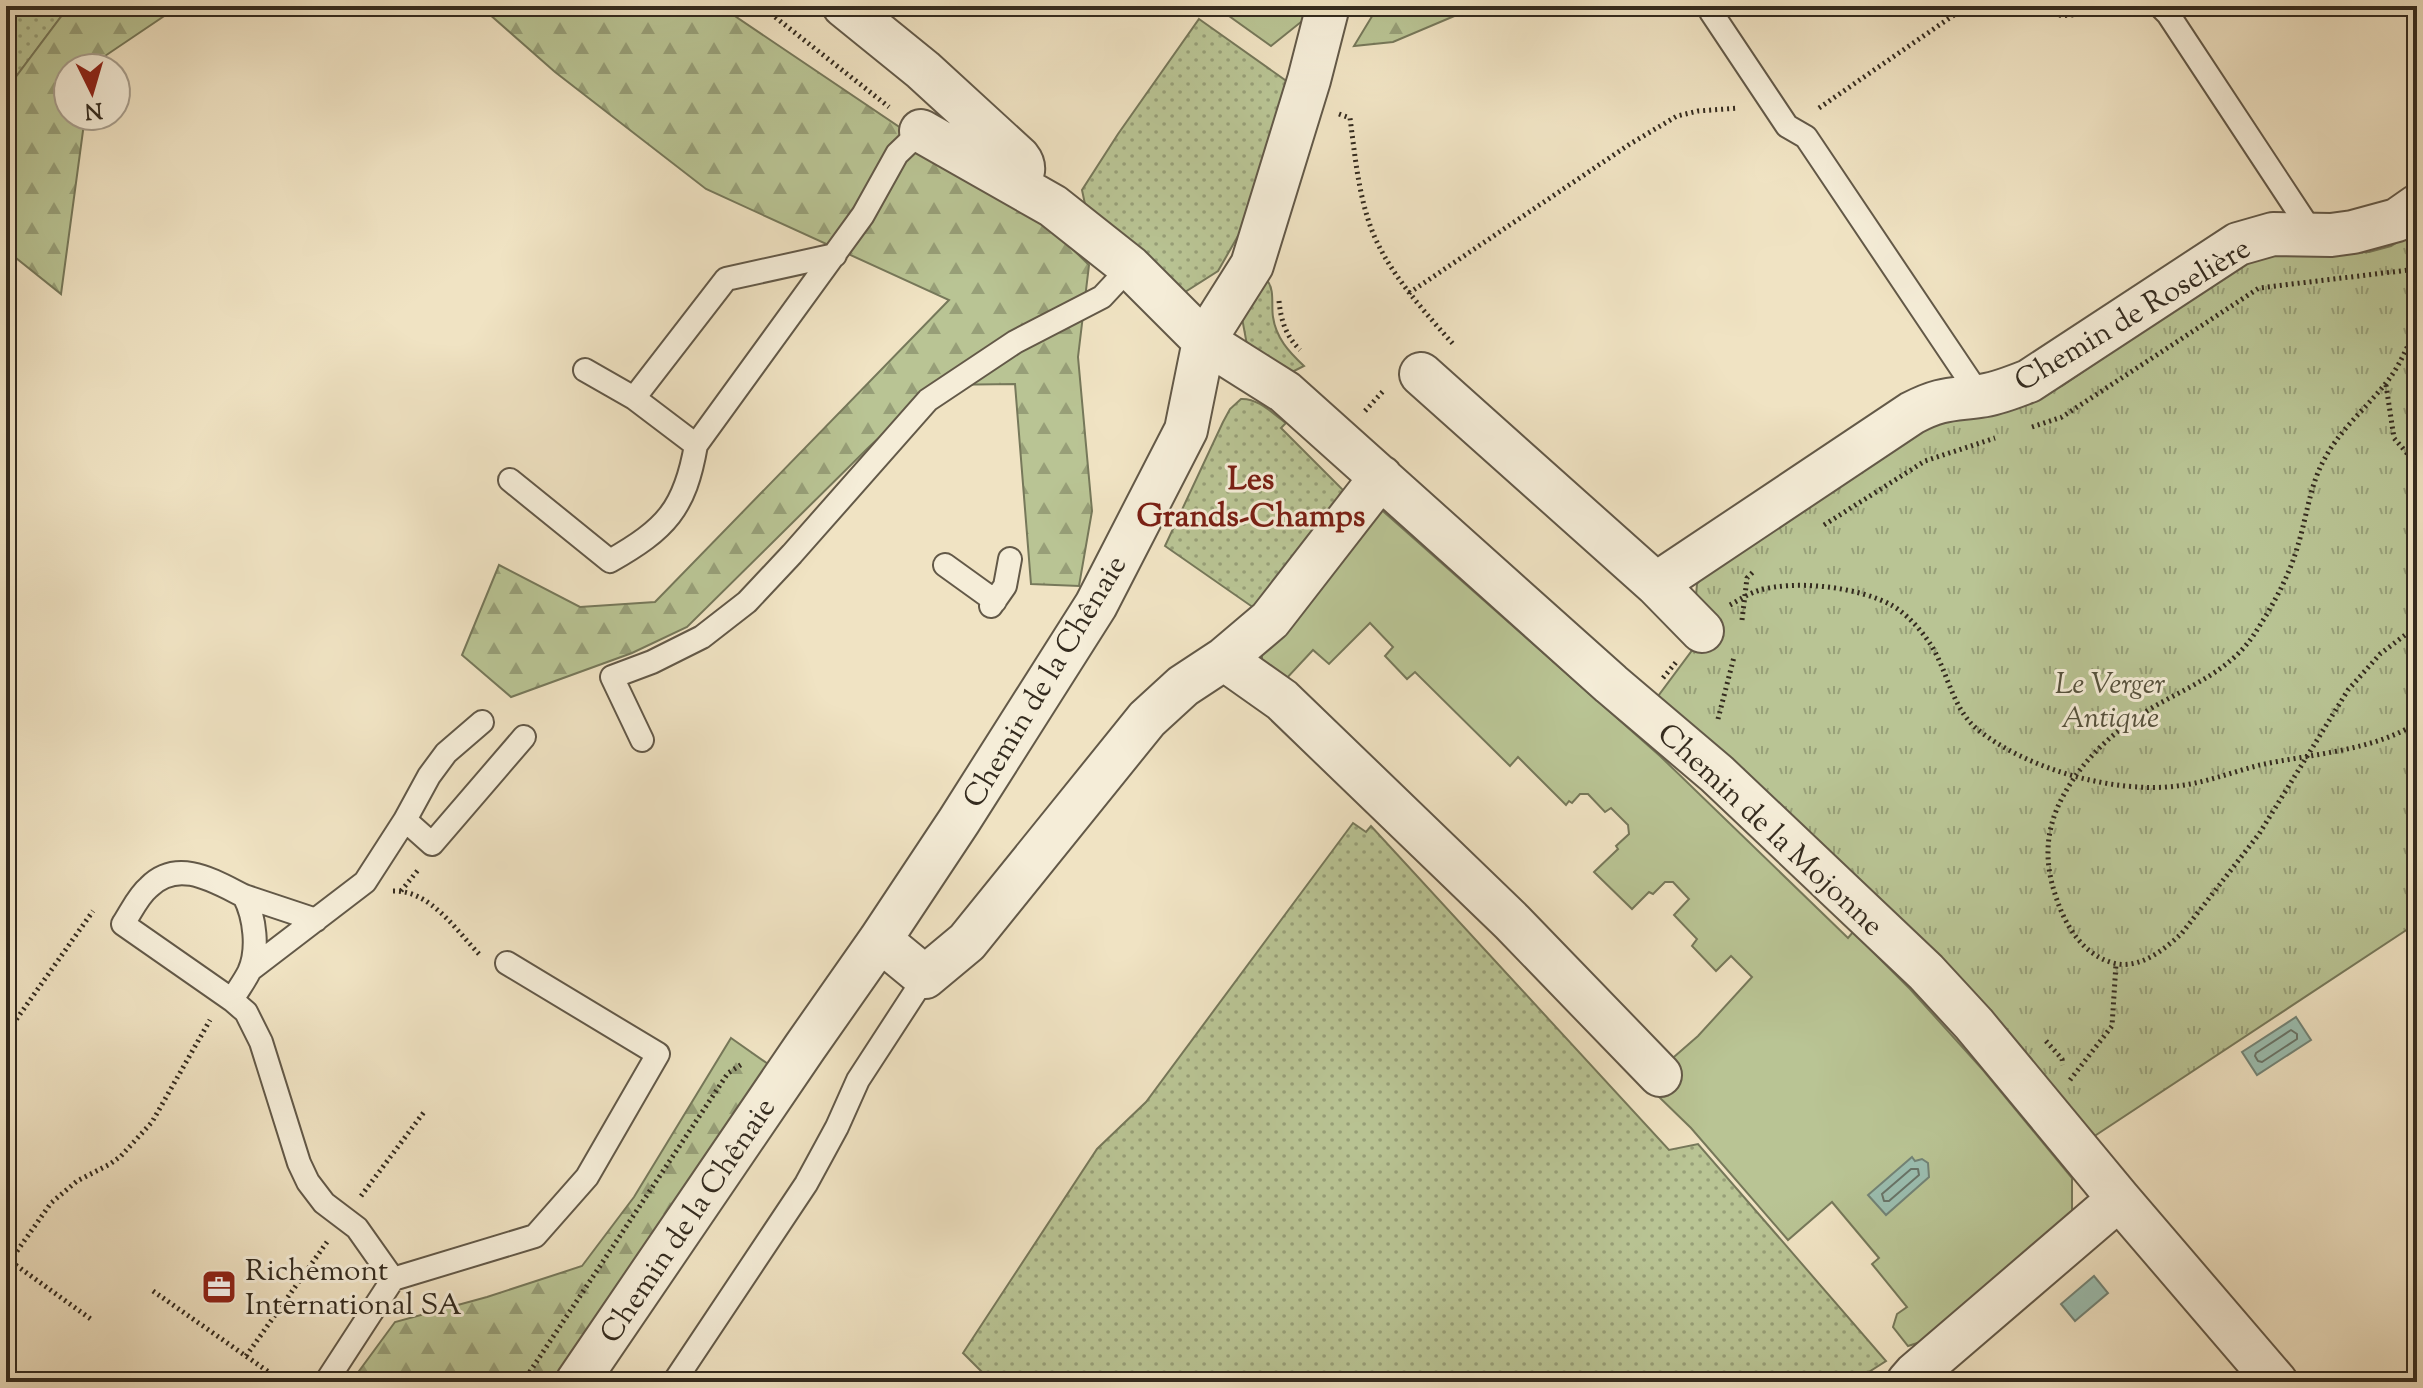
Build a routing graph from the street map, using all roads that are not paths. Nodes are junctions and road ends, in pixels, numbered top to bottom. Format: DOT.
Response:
graph roads {
  1 [pos="844,6"];
  2 [pos="1328,6"];
  3 [pos="2160,6"];
  4 [pos="1711,12"];
  5 [pos="921,131"];
  6 [pos="1017,185"];
  7 [pos="2417,206"];
  8 [pos="2313,234"];
  9 [pos="835,255"];
  10 [pos="1130,267"];
  11 [pos="1204,341"];
  12 [pos="585,370"];
  13 [pos="1421,374"];
  14 [pos="1980,396"];
  15 [pos="634,398"];
  16 [pos="696,445"];
  17 [pos="1381,477"];
  18 [pos="510,480"];
  19 [pos="1010,559"];
  20 [pos="945,565"];
  21 [pos="1656,584"];
  22 [pos="1727,634"];
  23 [pos="1224,659"];
  24 [pos="482,722"];
  25 [pos="524,737"];
  26 [pos="642,740"];
  27 [pos="405,820"];
  28 [pos="244,896"];
  29 [pos="316,920"];
  30 [pos="880,940"];
  31 [pos="507,963"];
  32 [pos="250,970"];
  33 [pos="925,977"];
  34 [pos="229,998"];
  35 [pos="1660,1075"];
  36 [pos="2119,1199"];
  37 [pos="393,1279"];
  38 [pos="326,1382"];
  39 [pos="577,1382"];
  40 [pos="674,1382"];
  41 [pos="1908,1382"];
  42 [pos="2276,1382"];
  1 -- 6 [label="street"];
  2 -- 11 [label="street, Chemin de la Chênaie"];
  3 -- 8 [label="lane"];
  4 -- 14 [label="lane"];
  5 -- 6 [label="street, Chemin de la Mojonne"];
  5 -- 9 [label="lane"];
  6 -- 10 [label="street, Chemin de la Mojonne"];
  7 -- 8 [label="street, Chemin de Roselière"];
  8 -- 14 [label="street, Chemin de Roselière"];
  9 -- 15 [label="lane"];
  9 -- 16 [label="lane"];
  10 -- 11 [label="street, Chemin de la Mojonne"];
  10 -- 26 [label="lane"];
  11 -- 17 [label="street, Chemin de la Mojonne"];
  11 -- 30 [label="street, Chemin de la Chênaie"];
  12 -- 15 [label="lane"];
  13 -- 21 [label="street"];
  14 -- 21 [label="street, Chemin de Roselière"];
  15 -- 16 [label="lane"];
  16 -- 18 [label="lane"];
  17 -- 23 [label="street"];
  17 -- 36 [label="street, Chemin de la Mojonne"];
  19 -- 20 [label="lane"];
  21 -- 22 [label="street"];
  23 -- 33 [label="street"];
  23 -- 35 [label="street"];
  24 -- 27 [label="lane"];
  25 -- 27 [label="lane"];
  27 -- 29 [label="lane"];
  28 -- 29 [label="lane"];
  28 -- 32 [label="lane"];
  28 -- 34 [label="lane"];
  29 -- 32 [label="lane"];
  30 -- 33 [label="street"];
  30 -- 39 [label="street, Chemin de la Chênaie"];
  31 -- 37 [label="lane"];
  32 -- 34 [label="lane"];
  33 -- 40 [label="lane"];
  34 -- 37 [label="lane"];
  36 -- 41 [label="street"];
  36 -- 42 [label="street, Chemin de la Mojonne"];
  37 -- 38 [label="lane"];
}
